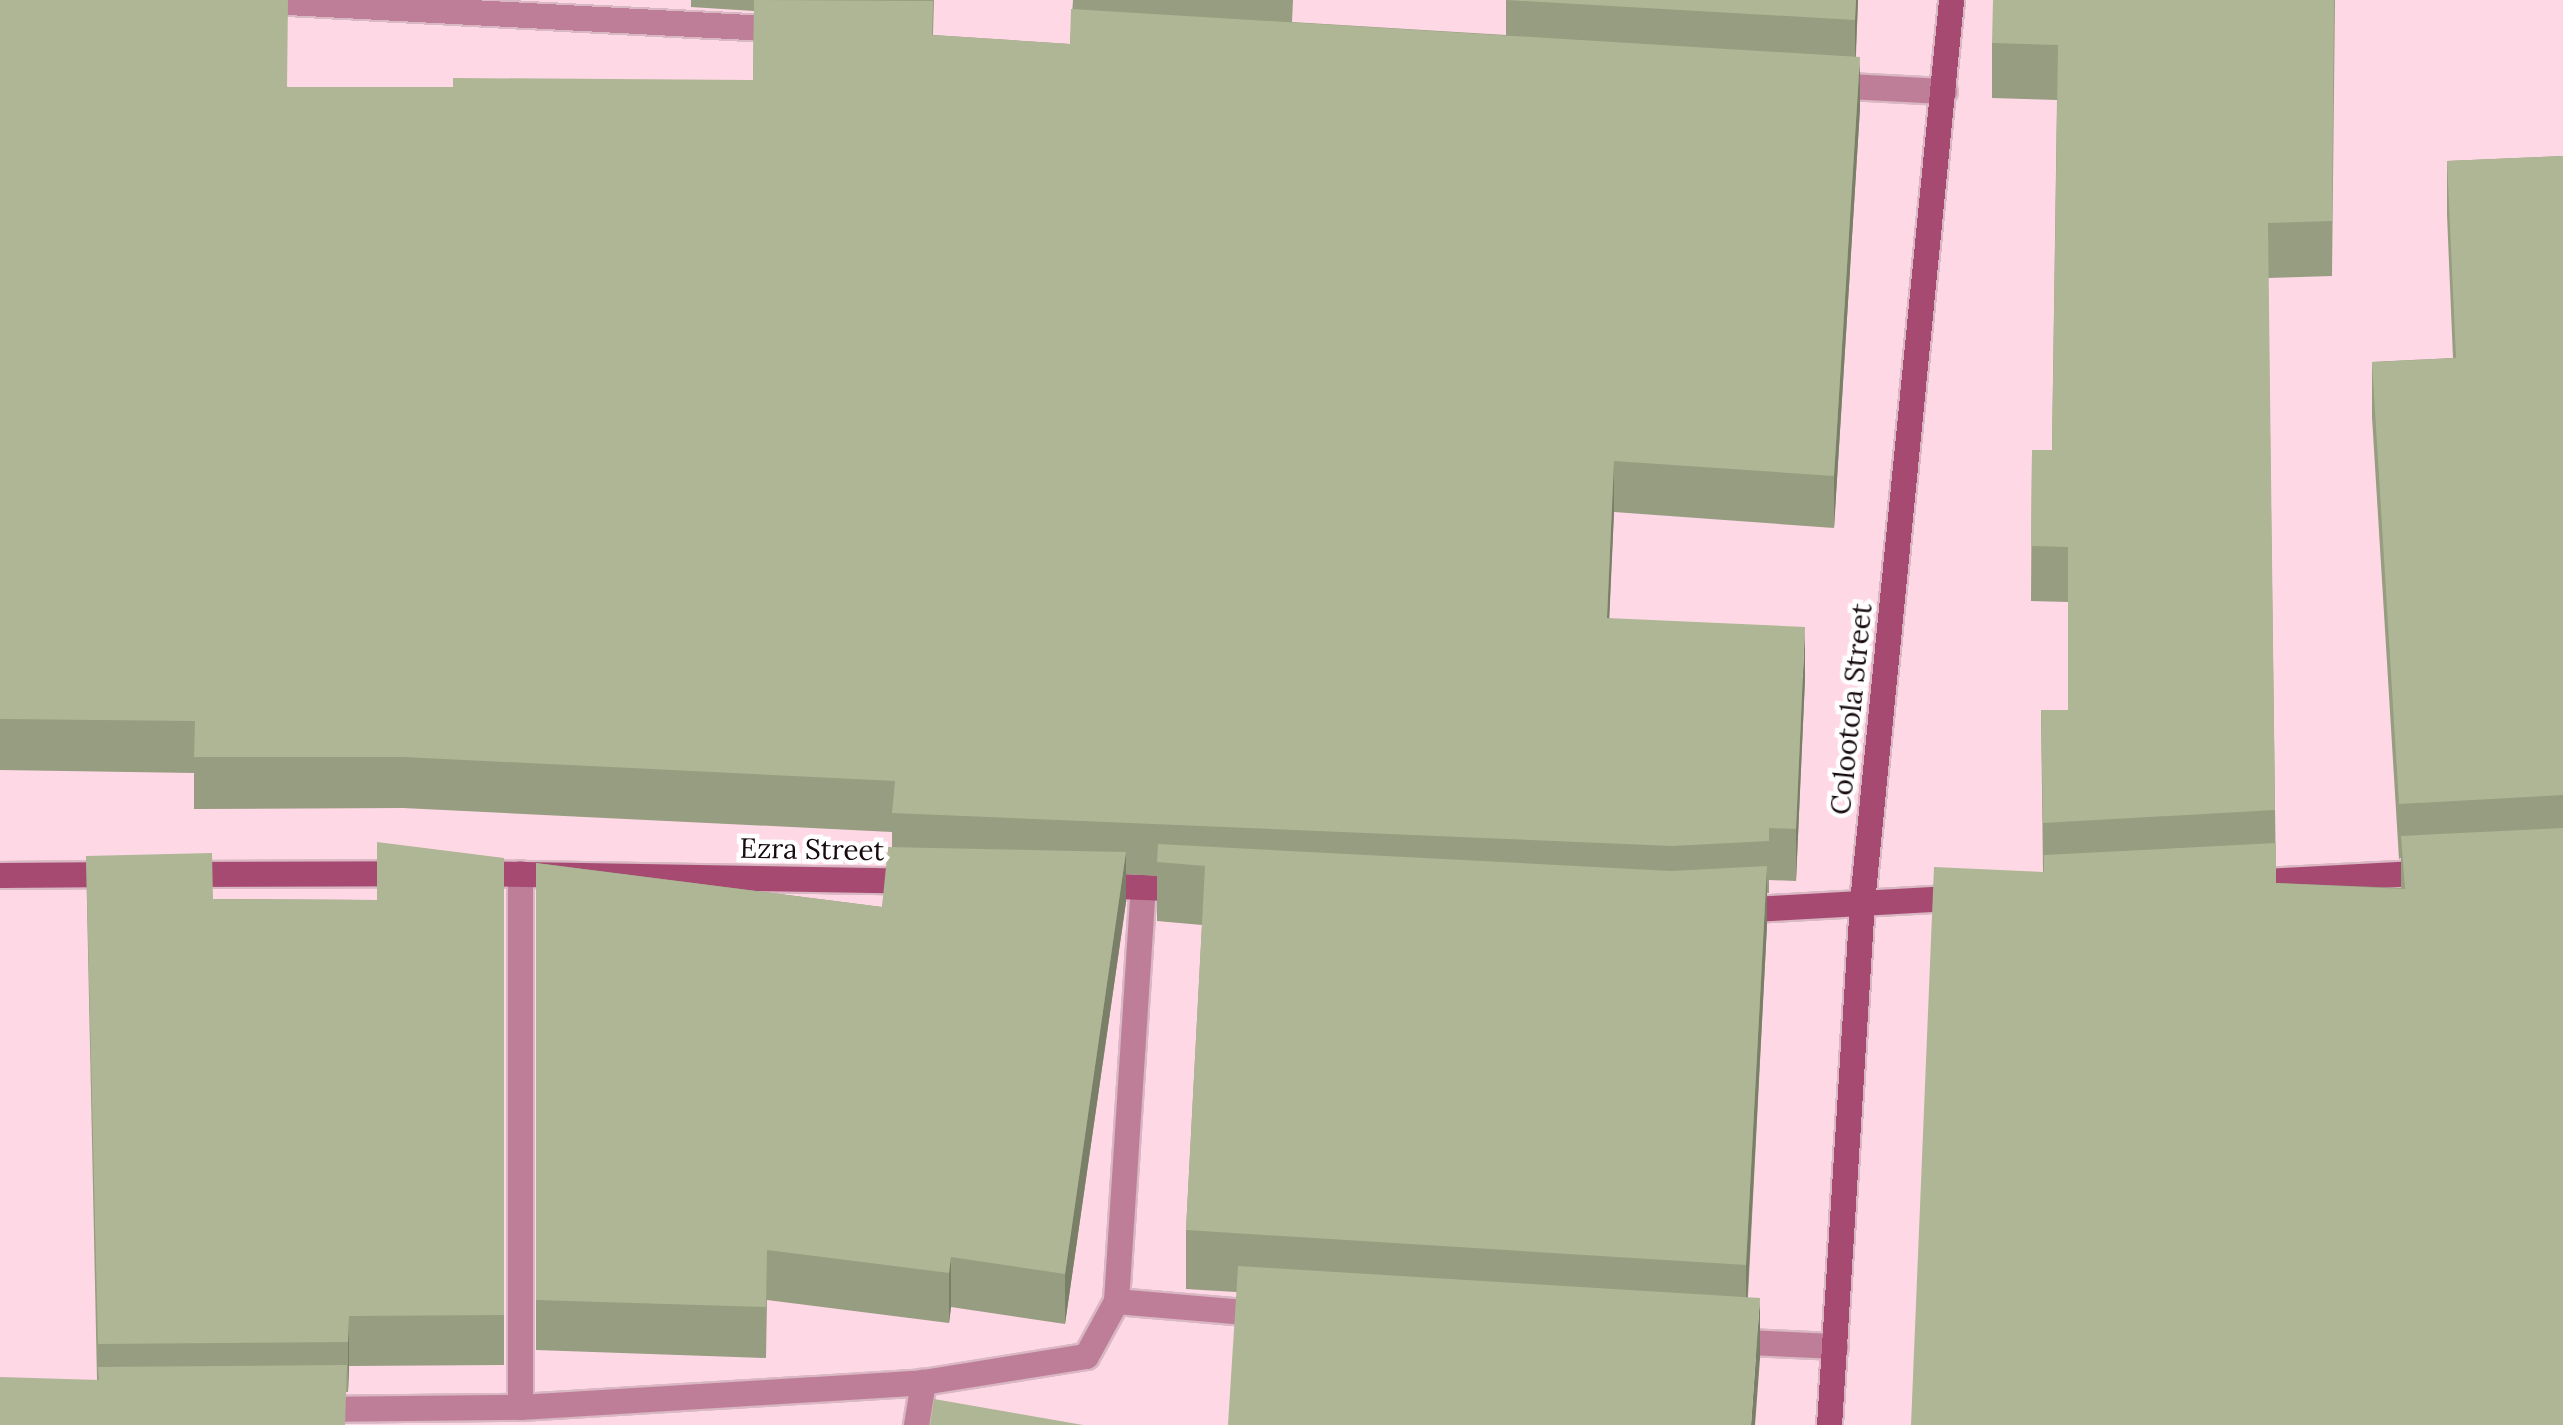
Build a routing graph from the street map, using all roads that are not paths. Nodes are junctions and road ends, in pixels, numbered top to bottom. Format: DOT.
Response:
graph roads {
  1 [pos="250,0"];
  2 [pos="1951,0"];
  3 [pos="808,30"];
  4 [pos="1805,84"];
  5 [pos="1944,91"];
  6 [pos="2466,871"];
  7 [pos="520,873"];
  8 [pos="0,875"];
  9 [pos="948,882"];
  10 [pos="1065,884"];
  11 [pos="2212,884"];
  12 [pos="1143,886"];
  13 [pos="1221,890"];
  14 [pos="1998,895"];
  15 [pos="1862,902"];
  16 [pos="1710,912"];
  17 [pos="1116,1301"];
  18 [pos="1307,1317"];
  19 [pos="1698,1339"];
  20 [pos="1835,1346"];
  21 [pos="923,1382"];
  22 [pos="520,1407"];
  23 [pos="289,1409"];
  24 [pos="916,1425"];
  25 [pos="1829,1425"];
  1 -- 3 [label="street"];
  2 -- 5 [label="street, Colootola Street"];
  4 -- 5 [label="street"];
  5 -- 15 [label="street, Colootola Street"];
  6 -- 11 [label="street"];
  7 -- 8 [label="street, Ezra Street"];
  7 -- 9 [label="street, Ezra Street"];
  7 -- 22 [label="street"];
  10 -- 12 [label="street"];
  12 -- 13 [label="street"];
  12 -- 17 [label="street"];
  14 -- 15 [label="street"];
  15 -- 16 [label="street"];
  15 -- 20 [label="street, Colootola Street"];
  17 -- 18 [label="street"];
  17 -- 21 [label="street"];
  19 -- 20 [label="street"];
  20 -- 25 [label="street, Colootola Street"];
  21 -- 22 [label="street"];
  21 -- 24 [label="street"];
  22 -- 23 [label="street"];
}
